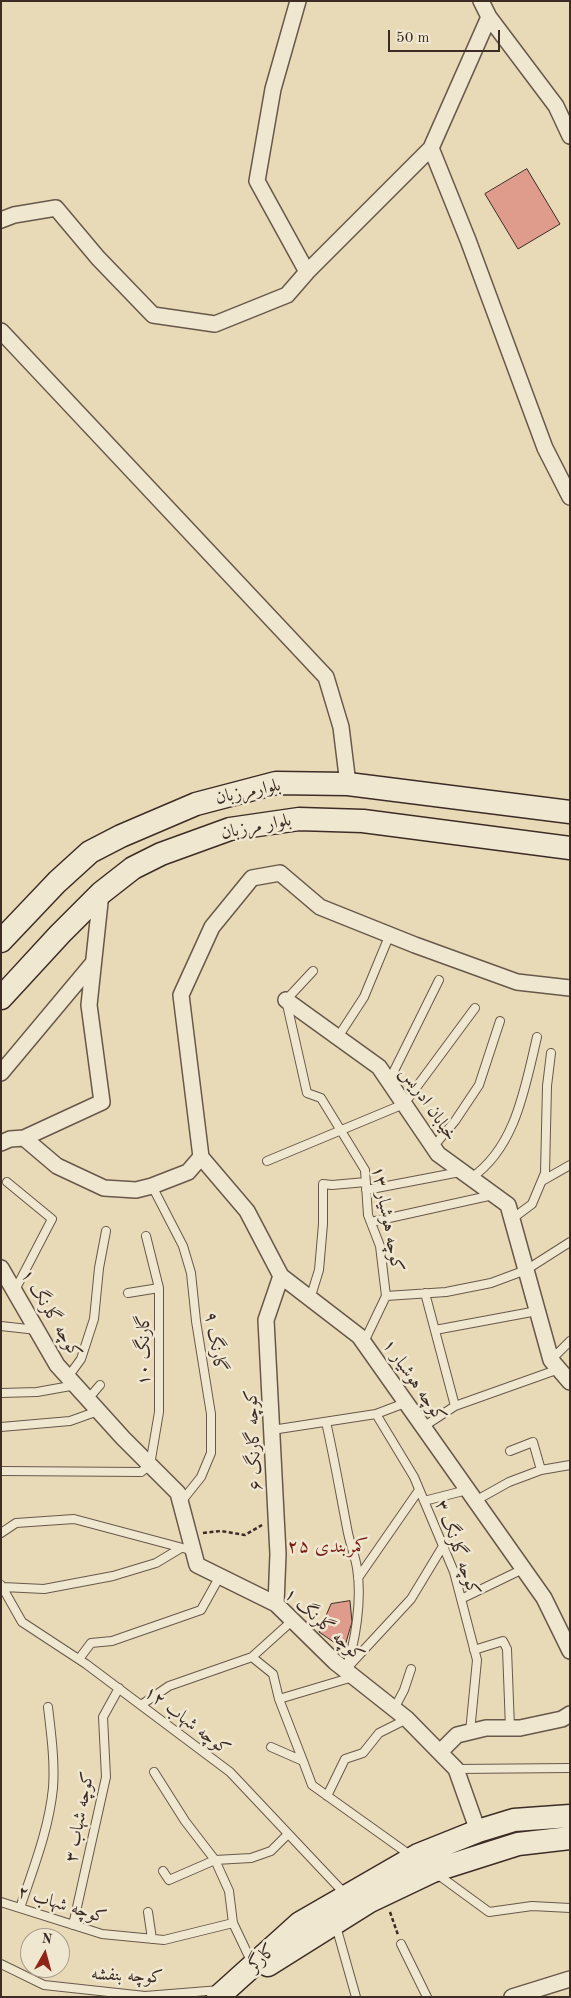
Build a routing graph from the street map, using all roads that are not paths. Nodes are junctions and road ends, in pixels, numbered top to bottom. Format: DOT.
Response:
graph roads {
  1 [pos="298,1"];
  2 [pos="481,1"];
  3 [pos="489,17"];
  4 [pos="570,136"];
  5 [pos="431,148"];
  6 [pos="1,220"];
  7 [pos="307,272"];
  8 [pos="1,331"];
  9 [pos="570,497"];
  10 [pos="348,784"];
  11 [pos="570,812"];
  12 [pos="570,848"];
  13 [pos="101,893"];
  14 [pos="390,934"];
  15 [pos="1,941"];
  16 [pos="94,963"];
  17 [pos="313,971"];
  18 [pos="439,980"];
  19 [pos="570,988"];
  20 [pos="1,998"];
  21 [pos="286,1000"];
  22 [pos="475,1008"];
  23 [pos="500,1020"];
  24 [pos="338,1037"];
  25 [pos="537,1037"];
  26 [pos="551,1053"];
  27 [pos="1,1073"];
  28 [pos="389,1081"];
  29 [pos="404,1104"];
  30 [pos="341,1130"];
  31 [pos="24,1138"];
  32 [pos="1,1143"];
  33 [pos="433,1147"];
  34 [pos="201,1157"];
  35 [pos="267,1161"];
  36 [pos="570,1165"];
  37 [pos="467,1175"];
  38 [pos="542,1181"];
  39 [pos="7,1182"];
  40 [pos="152,1186"];
  41 [pos="366,1186"];
  42 [pos="494,1194"];
  43 [pos="512,1218"];
  44 [pos="371,1222"];
  45 [pos="106,1231"];
  46 [pos="146,1236"];
  47 [pos="570,1242"];
  48 [pos="1,1268"];
  49 [pos="526,1270"];
  50 [pos="281,1276"];
  51 [pos="159,1288"];
  52 [pos="14,1292"];
  53 [pos="128,1293"];
  54 [pos="425,1293"];
  55 [pos="386,1296"];
  56 [pos="310,1299"];
  57 [pos="537,1311"];
  58 [pos="1,1326"];
  59 [pos="37,1330"];
  60 [pos="435,1330"];
  61 [pos="570,1341"];
  62 [pos="364,1342"];
  63 [pos="555,1364"];
  64 [pos="72,1381"];
  65 [pos="570,1382"];
  66 [pos="100,1385"];
  67 [pos="1,1393"];
  68 [pos="88,1399"];
  69 [pos="405,1402"];
  70 [pos="455,1406"];
  71 [pos="98,1411"];
  72 [pos="376,1414"];
  73 [pos="326,1422"];
  74 [pos="1,1427"];
  75 [pos="423,1427"];
  76 [pos="272,1430"];
  77 [pos="510,1451"];
  78 [pos="150,1465"];
  79 [pos="570,1465"];
  80 [pos="541,1470"];
  81 [pos="1,1471"];
  82 [pos="419,1490"];
  83 [pos="471,1495"];
  84 [pos="424,1501"];
  85 [pos="181,1502"];
  86 [pos="1,1533"];
  87 [pos="443,1546"];
  88 [pos="187,1550"];
  89 [pos="523,1569"];
  90 [pos="220,1576"];
  91 [pos="358,1578"];
  92 [pos="2,1586"];
  93 [pos="461,1599"];
  94 [pos="276,1604"];
  95 [pos="293,1620"];
  96 [pos="474,1650"];
  97 [pos="570,1652"];
  98 [pos="252,1657"];
  99 [pos="78,1659"];
  100 [pos="411,1669"];
  101 [pos="349,1673"];
  102 [pos="119,1688"];
  103 [pos="280,1699"];
  104 [pos="141,1705"];
  105 [pos="48,1707"];
  106 [pos="394,1709"];
  107 [pos="570,1714"];
  108 [pos="406,1719"];
  109 [pos="510,1728"];
  110 [pos="470,1732"];
  111 [pos="271,1746"];
  112 [pos="440,1752"];
  113 [pos="303,1762"];
  114 [pos="570,1768"];
  115 [pos="456,1769"];
  116 [pos="154,1772"];
  117 [pos="327,1796"];
  118 [pos="570,1816"];
  119 [pos="478,1831"];
  120 [pos="288,1834"];
  121 [pos="570,1838"];
  122 [pos="414,1858"];
  123 [pos="215,1860"];
  124 [pos="163,1871"];
  125 [pos="433,1871"];
  126 [pos="347,1896"];
  127 [pos="1,1902"];
  128 [pos="20,1908"];
  129 [pos="570,1908"];
  130 [pos="148,1912"];
  131 [pos="232,1923"];
  132 [pos="335,1923"];
  133 [pos="73,1925"];
  134 [pos="152,1939"];
  135 [pos="401,1944"];
  136 [pos="1,1964"];
  137 [pos="248,1970"];
  138 [pos="570,1979"];
  139 [pos="225,1994"];
  140 [pos="356,1997"];
  141 [pos="427,1997"];
  142 [pos="512,1997"];
  1 -- 7 [label="street"];
  2 -- 3 [label="street"];
  3 -- 4 [label="street"];
  3 -- 5 [label="street"];
  5 -- 7 [label="street"];
  5 -- 9 [label="street"];
  6 -- 7 [label="street"];
  8 -- 10 [label="street"];
  10 -- 11 [label="main road, بلوارمرزبان"];
  10 -- 15 [label="main road, بلوارمرزبان"];
  12 -- 13 [label="main road, بلوار مرزبان"];
  13 -- 16 [label="street"];
  13 -- 20 [label="main road, بلوار مرزبان"];
  14 -- 19 [label="street"];
  14 -- 24 [label="lane"];
  14 -- 34 [label="street"];
  16 -- 27 [label="street"];
  16 -- 31 [label="street"];
  17 -- 21 [label="lane"];
  18 -- 28 [label="lane"];
  21 -- 24 [label="street, خیابان ادریس"];
  21 -- 30 [label="lane, کوچه هوشیار ۱۳"];
  22 -- 29 [label="lane"];
  23 -- 33 [label="lane"];
  24 -- 28 [label="street, خیابان ادریس"];
  25 -- 37 [label="lane"];
  26 -- 38 [label="lane"];
  28 -- 29 [label="street, خیابان ادریس"];
  29 -- 30 [label="lane"];
  29 -- 33 [label="street, خیابان ادریس"];
  30 -- 35 [label="lane"];
  30 -- 41 [label="lane, کوچه هوشیار ۱۳"];
  31 -- 32 [label="street"];
  31 -- 40 [label="street"];
  33 -- 37 [label="street, خیابان ادریس"];
  34 -- 40 [label="street"];
  34 -- 50 [label="street, کوچه هوشیار ۱"];
  36 -- 38 [label="lane"];
  37 -- 41 [label="lane"];
  37 -- 42 [label="street, خیابان ادریس"];
  38 -- 43 [label="lane"];
  39 -- 52 [label="lane"];
  40 -- 85 [label="lane, گارنگ ۹"];
  41 -- 44 [label="lane, کوچه هوشیار ۱۳"];
  41 -- 56 [label="lane"];
  42 -- 43 [label="street, خیابان ادریس"];
  42 -- 44 [label="lane"];
  43 -- 49 [label="street, خیابان ادریس"];
  44 -- 55 [label="lane, کوچه هوشیار ۱۳"];
  45 -- 64 [label="lane"];
  46 -- 51 [label="lane, گارنگ ۱۰"];
  47 -- 49 [label="lane"];
  48 -- 52 [label="street, کوچه گلرنگ ۱"];
  49 -- 54 [label="lane"];
  49 -- 57 [label="street, خیابان ادریس"];
  50 -- 56 [label="street, کوچه هوشیار ۱"];
  50 -- 76 [label="street, کوچه گارنگ ۶"];
  51 -- 53 [label="lane"];
  51 -- 78 [label="lane, گارنگ ۱۰"];
  52 -- 59 [label="street, کوچه گلرنگ ۱"];
  54 -- 55 [label="lane"];
  54 -- 60 [label="lane"];
  55 -- 62 [label="lane, کوچه هوشیار ۱۳"];
  56 -- 62 [label="street, کوچه هوشیار ۱"];
  57 -- 60 [label="lane"];
  57 -- 63 [label="street, خیابان ادریس"];
  58 -- 59 [label="lane"];
  59 -- 64 [label="street, کوچه گلرنگ ۱"];
  60 -- 70 [label="lane"];
  61 -- 63 [label="lane"];
  62 -- 69 [label="street, کوچه هوشیار ۱"];
  63 -- 65 [label="street, خیابان ادریس"];
  63 -- 70 [label="lane"];
  64 -- 67 [label="lane"];
  64 -- 68 [label="street, کوچه گلرنگ ۱"];
  66 -- 68 [label="lane"];
  68 -- 71 [label="street, کوچه گلرنگ ۱"];
  69 -- 72 [label="lane"];
  69 -- 75 [label="street, کوچه هوشیار ۱"];
  70 -- 75 [label="lane"];
  71 -- 74 [label="lane"];
  71 -- 78 [label="street, کوچه گلرنگ ۱"];
  72 -- 73 [label="lane"];
  72 -- 82 [label="lane, کوچه گلرنگ ۳"];
  73 -- 76 [label="lane"];
  73 -- 91 [label="lane"];
  75 -- 83 [label="street, کوچه هوشیار ۱"];
  76 -- 94 [label="street, کوچه گارنگ ۶"];
  77 -- 80 [label="lane"];
  78 -- 81 [label="lane"];
  78 -- 85 [label="street, کوچه گلرنگ ۱"];
  79 -- 80 [label="lane"];
  80 -- 83 [label="lane"];
  82 -- 84 [label="lane, کوچه گلرنگ ۳"];
  82 -- 91 [label="lane"];
  83 -- 84 [label="lane"];
  83 -- 89 [label="street, کوچه هوشیار ۱"];
  84 -- 87 [label="lane, کوچه گلرنگ ۳"];
  85 -- 88 [label="street, کوچه گلرنگ ۱"];
  86 -- 88 [label="lane"];
  87 -- 93 [label="lane, کوچه گلرنگ ۳"];
  87 -- 101 [label="lane"];
  88 -- 90 [label="street, کوچه گلرنگ ۱"];
  88 -- 92 [label="lane"];
  89 -- 93 [label="lane"];
  89 -- 97 [label="street, کوچه هوشیار ۱"];
  90 -- 94 [label="street, کوچه گلرنگ ۱"];
  90 -- 99 [label="lane"];
  91 -- 101 [label="lane"];
  92 -- 99 [label="lane, کوچه شهاب ۱۲"];
  93 -- 96 [label="lane, کوچه گلرنگ ۳"];
  94 -- 95 [label="street, کوچه گلرنگ ۱"];
  95 -- 98 [label="lane"];
  95 -- 101 [label="street, کوچه گلرنگ ۱"];
  96 -- 109 [label="lane"];
  96 -- 110 [label="lane, کوچه گلرنگ ۳"];
  98 -- 103 [label="lane"];
  98 -- 104 [label="lane"];
  99 -- 102 [label="lane, کوچه شهاب ۱۲"];
  100 -- 106 [label="lane"];
  101 -- 103 [label="lane"];
  101 -- 106 [label="street, کوچه گلرنگ ۱"];
  102 -- 104 [label="lane, کوچه شهاب ۱۲"];
  102 -- 133 [label="lane, کوچه شهاب ۳"];
  103 -- 113 [label="lane"];
  104 -- 120 [label="lane, کوچه شهاب ۱۲"];
  105 -- 128 [label="lane"];
  106 -- 108 [label="street, کوچه گلرنگ ۱"];
  107 -- 109 [label="street"];
  108 -- 112 [label="street, کوچه گلرنگ ۱"];
  108 -- 117 [label="lane"];
  109 -- 110 [label="street"];
  110 -- 112 [label="street"];
  111 -- 113 [label="lane"];
  112 -- 115 [label="street, کوچه گلرنگ ۱"];
  113 -- 117 [label="lane"];
  114 -- 115 [label="lane"];
  115 -- 119 [label="street, کوچه گلرنگ ۱"];
  116 -- 123 [label="lane"];
  117 -- 122 [label="lane"];
  118 -- 119 [label="main road, کارگر"];
  119 -- 122 [label="main road, کارگر"];
  120 -- 123 [label="lane"];
  120 -- 126 [label="lane, کوچه شهاب ۱۲"];
  121 -- 125 [label="main road, کارگر"];
  122 -- 126 [label="main road, کارگر"];
  123 -- 124 [label="lane"];
  123 -- 131 [label="lane"];
  125 -- 129 [label="lane"];
  125 -- 132 [label="main road, کارگر"];
  126 -- 137 [label="main road, کارگر"];
  127 -- 128 [label="lane, کوچه شهاب ۲"];
  128 -- 133 [label="lane, کوچه شهاب ۲"];
  130 -- 134 [label="lane"];
  131 -- 134 [label="lane, کوچه شهاب ۲"];
  131 -- 137 [label="lane"];
  132 -- 137 [label="main road, کارگر"];
  132 -- 140 [label="lane"];
  133 -- 134 [label="lane, کوچه شهاب ۲"];
  135 -- 141 [label="lane"];
  136 -- 139 [label="lane, کوچه بنفشه"];
  137 -- 139 [label="main road"];
  138 -- 142 [label="street"];
}
